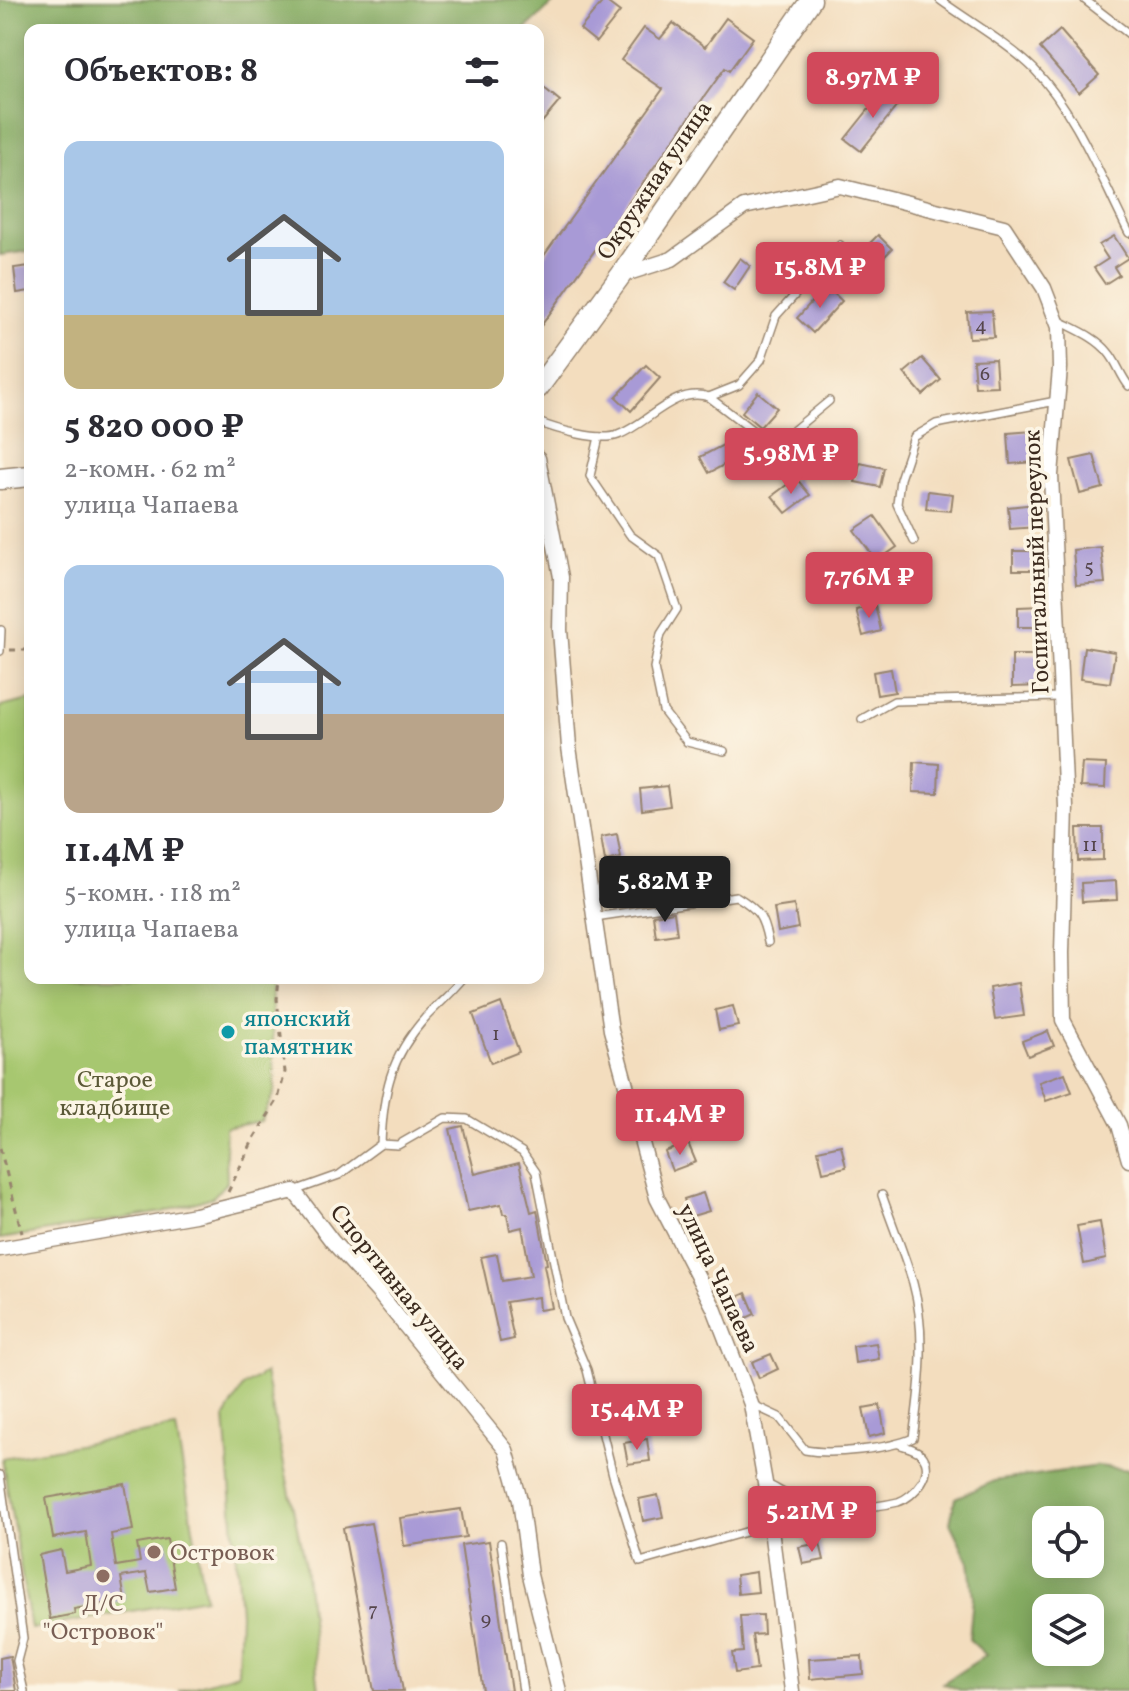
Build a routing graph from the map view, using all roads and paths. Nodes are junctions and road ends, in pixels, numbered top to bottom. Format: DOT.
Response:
graph roads {
  1 [pos="811,0"];
  2 [pos="940,0"];
  3 [pos="1085,0"];
  4 [pos="1129,34"];
  5 [pos="1129,233"];
  6 [pos="840,245"];
  7 [pos="621,275"];
  8 [pos="1056,319"];
  9 [pos="544,380"];
  10 [pos="1129,386"];
  11 [pos="709,397"];
  12 [pos="829,401"];
  13 [pos="1056,401"];
  14 [pos="544,423"];
  15 [pos="599,437"];
  16 [pos="24,477"];
  17 [pos="0,479"];
  18 [pos="544,489"];
  19 [pos="914,541"];
  20 [pos="1,630"];
  21 [pos="24,650"];
  22 [pos="3,651"];
  23 [pos="1062,697"];
  24 [pos="862,719"];
  25 [pos="724,751"];
  26 [pos="595,917"];
  27 [pos="768,942"];
  28 [pos="278,984"];
  29 [pos="459,984"];
  30 [pos="381,1144"];
  31 [pos="0,1148"];
  32 [pos="1129,1160"];
  33 [pos="294,1191"];
  34 [pos="882,1195"];
  35 [pos="222,1208"];
  36 [pos="25,1244"];
  37 [pos="0,1249"];
  38 [pos="751,1404"];
  39 [pos="899,1444"];
  40 [pos="0,1475"];
  41 [pos="765,1483"];
  42 [pos="770,1525"];
  43 [pos="501,1543"];
  44 [pos="24,1691"];
  45 [pos="523,1691"];
  46 [pos="559,1691"];
  47 [pos="792,1691"];
  1 -- 7 [label="main road, Окружная улица"];
  2 -- 5 [label="lane"];
  3 -- 4 [label="lane"];
  6 -- 11 [label="lane"];
  7 -- 8 [label="street, Госпитальный переулок"];
  7 -- 9 [label="main road, Окружная улица"];
  8 -- 10 [label="lane"];
  8 -- 13 [label="street, Госпитальный переулок"];
  11 -- 12 [label="lane"];
  11 -- 15 [label="lane"];
  13 -- 19 [label="lane"];
  13 -- 23 [label="street, Госпитальный переулок"];
  14 -- 15 [label="lane"];
  15 -- 25 [label="lane"];
  16 -- 17 [label="main road"];
  18 -- 26 [label="street, улица Чапаева"];
  20 -- 22 [label="lane"];
  21 -- 22 [label="path"];
  23 -- 24 [label="lane"];
  23 -- 32 [label="street, Госпитальный переулок"];
  26 -- 27 [label="lane"];
  26 -- 38 [label="street, улица Чапаева"];
  28 -- 35 [label="path"];
  29 -- 30 [label="lane"];
  30 -- 33 [label="lane"];
  30 -- 42 [label="lane"];
  31 -- 36 [label="path"];
  33 -- 35 [label="street"];
  33 -- 46 [label="street, Спортивная улица"];
  34 -- 39 [label="lane"];
  35 -- 36 [label="street"];
  36 -- 37 [label="street"];
  38 -- 39 [label="lane"];
  38 -- 41 [label="street, улица Чапаева"];
  39 -- 41 [label="lane"];
  40 -- 44 [label="lane"];
  41 -- 42 [label="street, улица Чапаева"];
  42 -- 47 [label="street, улица Чапаева"];
  43 -- 45 [label="lane"];
}
